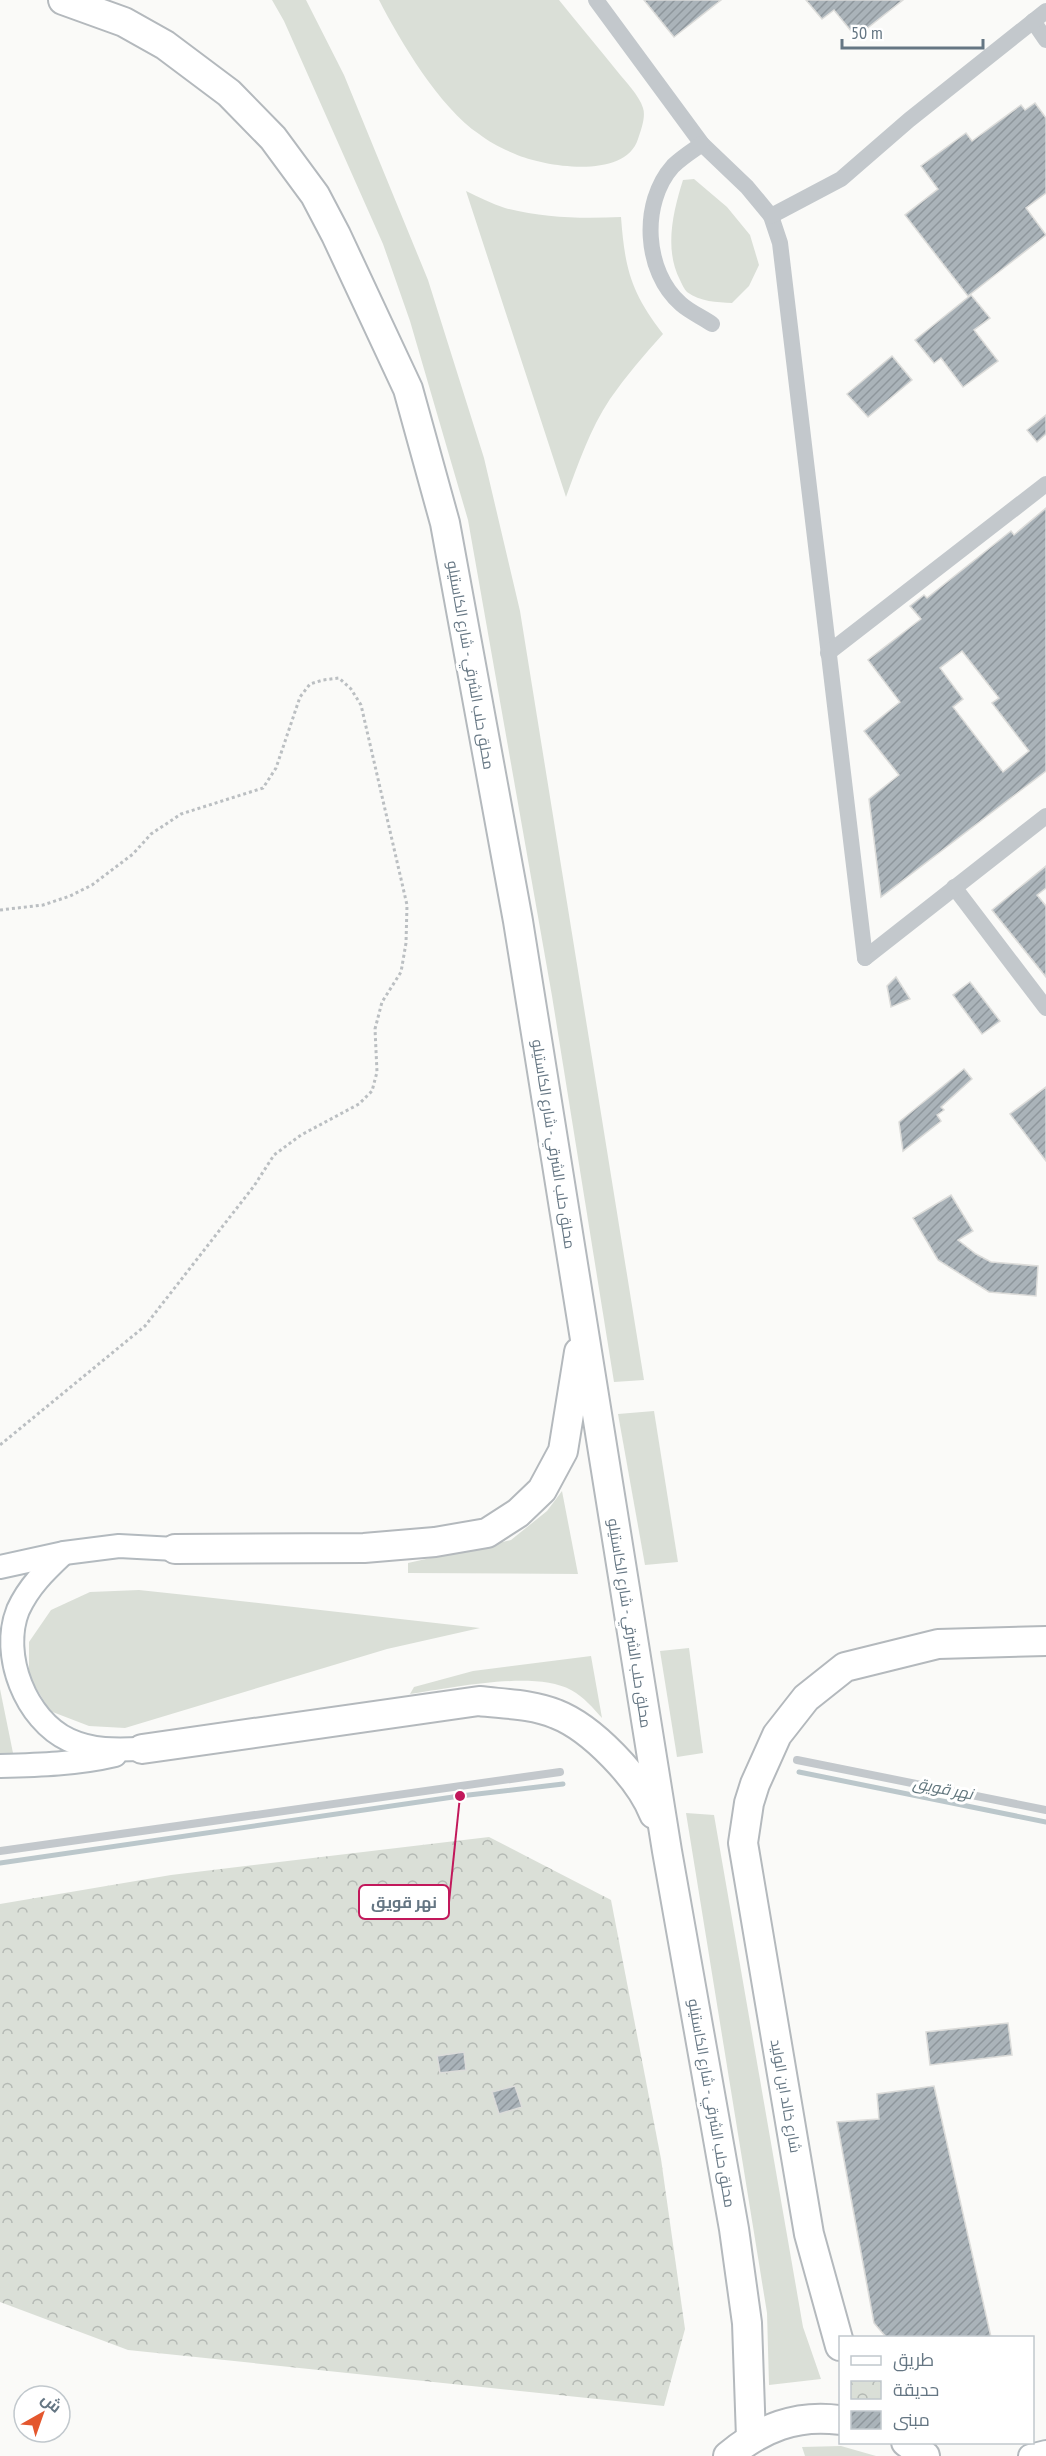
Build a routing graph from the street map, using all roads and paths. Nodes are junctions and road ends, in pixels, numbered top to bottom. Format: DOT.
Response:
graph roads {
  1 [pos="63,0"];
  2 [pos="596,0"];
  3 [pos="1046,10"];
  4 [pos="1033,21"];
  5 [pos="1046,40"];
  6 [pos="702,144"];
  7 [pos="771,216"];
  8 [pos="712,324"];
  9 [pos="1046,484"];
  10 [pos="828,653"];
  11 [pos="1046,816"];
  12 [pos="954,887"];
  13 [pos="0,910"];
  14 [pos="1046,1008"];
  15 [pos="583,1326"];
  16 [pos="0,1445"];
  17 [pos="175,1550"];
  18 [pos="64,1553"];
  19 [pos="0,1567"];
  20 [pos="1046,1641"];
  21 [pos="142,1749"];
  22 [pos="797,1760"];
  23 [pos="0,1766"];
  24 [pos="560,1772"];
  25 [pos="1046,1810"];
  26 [pos="0,1851"];
  27 [pos="667,1851"];
  28 [pos="839,2342"];
  29 [pos="839,2420"];
  30 [pos="750,2438"];
  31 [pos="909,2444"];
  32 [pos="1046,2452"];
  33 [pos="728,2456"];
  34 [pos="925,2456"];
  35 [pos="1030,2456"];
  1 -- 15 [label="highway, محلق حلب الشرقي - شارع الكاستيلو"];
  2 -- 6 [label="street"];
  3 -- 4 [label="street"];
  4 -- 5 [label="street"];
  4 -- 7 [label="street"];
  6 -- 7 [label="street"];
  6 -- 8 [label="street"];
  7 -- 10 [label="street"];
  9 -- 10 [label="street"];
  10 -- 12 [label="street"];
  11 -- 12 [label="street"];
  12 -- 14 [label="street"];
  13 -- 16 [label="path"];
  15 -- 17 [label="highway"];
  15 -- 27 [label="highway, محلق حلب الشرقي - شارع الكاستيلو"];
  17 -- 18 [label="main road"];
  18 -- 19 [label="main road"];
  18 -- 21 [label="main road"];
  20 -- 28 [label="highway, شارع خالد ابن الوليد"];
  21 -- 23 [label="main road"];
  21 -- 27 [label="highway"];
  22 -- 25 [label="lane"];
  24 -- 26 [label="lane"];
  27 -- 30 [label="highway, محلق حلب الشرقي - شارع الكاستيلو"];
  29 -- 30 [label="highway"];
  30 -- 33 [label="highway"];
  31 -- 34 [label="highway"];
  32 -- 35 [label="main road"];
}
